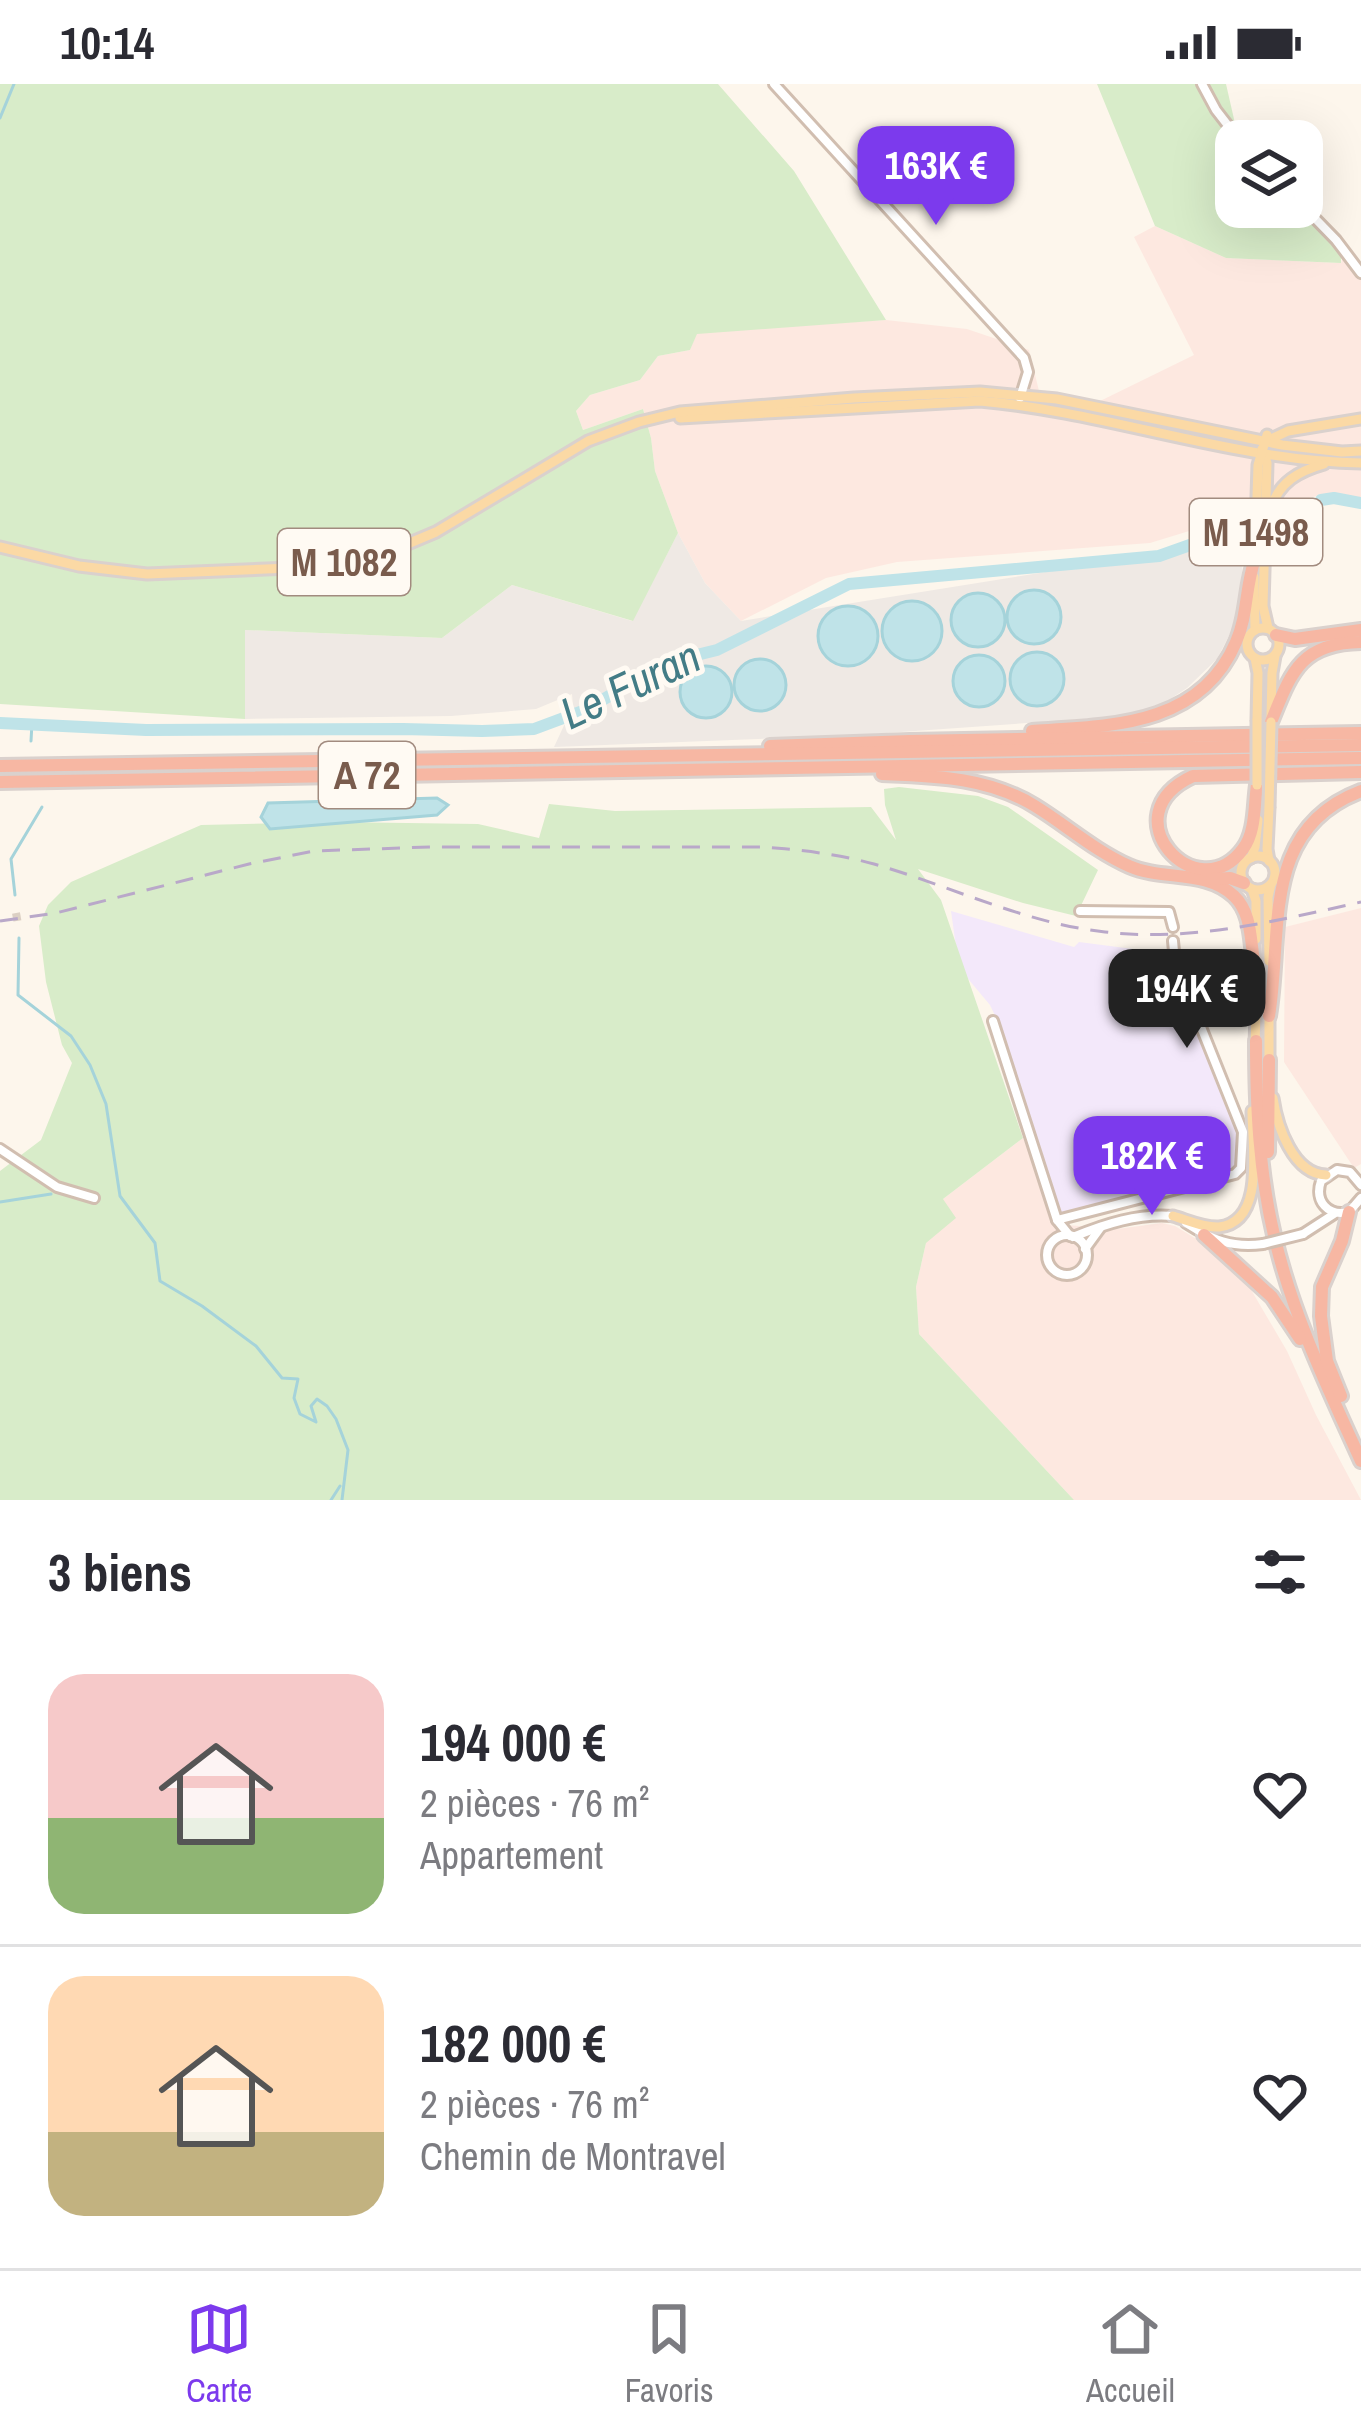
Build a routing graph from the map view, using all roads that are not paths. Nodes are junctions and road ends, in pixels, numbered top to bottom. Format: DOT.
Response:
graph roads {
  1 [pos="774,84"];
  2 [pos="1202,84"];
  3 [pos="1224,120"];
  4 [pos="1323,227"];
  5 [pos="1361,273"];
  6 [pos="1018,400"];
  7 [pos="1077,410"];
  8 [pos="1361,419"];
  9 [pos="1316,425"];
  10 [pos="1228,447"];
  11 [pos="1267,448"];
  12 [pos="1317,450"];
  13 [pos="1361,451"];
  14 [pos="1329,463"];
  15 [pos="1361,463"];
  16 [pos="1266,524"];
  17 [pos="0,547"];
  18 [pos="1255,560"];
  19 [pos="1255,630"];
  20 [pos="1361,631"];
  21 [pos="1272,632"];
  22 [pos="1361,642"];
  23 [pos="1276,655"];
  24 [pos="1255,658"];
  25 [pos="1264,721"];
  26 [pos="1361,733"];
  27 [pos="910,741"];
  28 [pos="1361,745"];
  29 [pos="722,755"];
  30 [pos="1361,758"];
  31 [pos="0,766"];
  32 [pos="864,767"];
  33 [pos="1361,772"];
  34 [pos="0,782"];
  35 [pos="1257,785"];
  36 [pos="1361,790"];
  37 [pos="1251,858"];
  38 [pos="1269,861"];
  39 [pos="1205,879"];
  40 [pos="1271,884"];
  41 [pos="1248,886"];
  42 [pos="1080,910"];
  43 [pos="1173,927"];
  44 [pos="1173,941"];
  45 [pos="1257,975"];
  46 [pos="1269,1016"];
  47 [pos="993,1021"];
  48 [pos="1256,1041"];
  49 [pos="1269,1060"];
  50 [pos="0,1149"];
  51 [pos="1358,1174"];
  52 [pos="1326,1175"];
  53 [pos="1361,1185"];
  54 [pos="94,1198"];
  55 [pos="1361,1198"];
  56 [pos="1324,1207"];
  57 [pos="1342,1212"];
  58 [pos="1173,1216"];
  59 [pos="1057,1220"];
  60 [pos="1101,1227"];
  61 [pos="1316,1228"];
  62 [pos="1204,1235"];
  63 [pos="1071,1236"];
  64 [pos="1056,1239"];
  65 [pos="1085,1249"];
  66 [pos="1338,1410"];
  67 [pos="1361,1444"];
  68 [pos="1361,1460"];
  1 -- 6 [label="street"];
  2 -- 3 [label="street"];
  4 -- 5 [label="street"];
  6 -- 7 [label="main road, M 1082"];
  6 -- 17 [label="main road, M 1082"];
  7 -- 10 [label="main road, M 1082"];
  7 -- 11 [label="main road, M 1082"];
  8 -- 9 [label="main road"];
  9 -- 11 [label="main road"];
  9 -- 12 [label="main road"];
  10 -- 11 [label="main road, M 1082"];
  10 -- 11 [label="main road"];
  11 -- 12 [label="main road"];
  11 -- 14 [label="main road, M 1082"];
  11 -- 16 [label="main road, M 1498"];
  11 -- 18 [label="main road, M 1498"];
  12 -- 13 [label="main road"];
  14 -- 15 [label="main road, M 1082"];
  14 -- 16 [label="main road"];
  16 -- 21 [label="main road, M 1498"];
  18 -- 19 [label="main road, M 1498"];
  18 -- 27 [label="highway"];
  19 -- 21 [label="main road"];
  19 -- 24 [label="main road"];
  20 -- 21 [label="highway"];
  21 -- 23 [label="main road"];
  22 -- 25 [label="highway"];
  23 -- 24 [label="main road"];
  23 -- 25 [label="main road"];
  24 -- 25 [label="main road"];
  25 -- 35 [label="main road, bridge"];
  25 -- 38 [label="main road, bridge"];
  26 -- 27 [label="highway"];
  27 -- 29 [label="highway"];
  28 -- 29 [label="highway, A 72"];
  29 -- 31 [label="highway, A 72"];
  30 -- 32 [label="highway, A 72"];
  32 -- 34 [label="highway, A 72"];
  32 -- 39 [label="highway"];
  33 -- 35 [label="highway"];
  35 -- 37 [label="main road"];
  36 -- 46 [label="highway"];
  37 -- 38 [label="main road"];
  37 -- 41 [label="main road"];
  38 -- 40 [label="main road"];
  39 -- 41 [label="highway"];
  39 -- 45 [label="highway"];
  40 -- 41 [label="main road"];
  40 -- 46 [label="main road"];
  41 -- 45 [label="main road"];
  42 -- 43 [label="street"];
  44 -- 59 [label="street"];
  45 -- 48 [label="main road"];
  46 -- 49 [label="main road"];
  47 -- 59 [label="street"];
  48 -- 58 [label="main road"];
  48 -- 66 [label="highway"];
  49 -- 52 [label="main road"];
  49 -- 67 [label="highway"];
  50 -- 54 [label="street"];
  51 -- 52 [label="street"];
  51 -- 53 [label="street"];
  52 -- 56 [label="street"];
  55 -- 57 [label="street"];
  56 -- 57 [label="street"];
  56 -- 61 [label="street"];
  57 -- 61 [label="street"];
  57 -- 67 [label="highway"];
  58 -- 60 [label="street"];
  58 -- 62 [label="street"];
  59 -- 63 [label="street"];
  59 -- 64 [label="street"];
  60 -- 63 [label="street"];
  60 -- 65 [label="street"];
  61 -- 62 [label="street, bridge"];
  62 -- 66 [label="highway"];
  63 -- 64 [label="street"];
  63 -- 65 [label="street"];
  64 -- 65 [label="street"];
  66 -- 68 [label="highway"];
}
